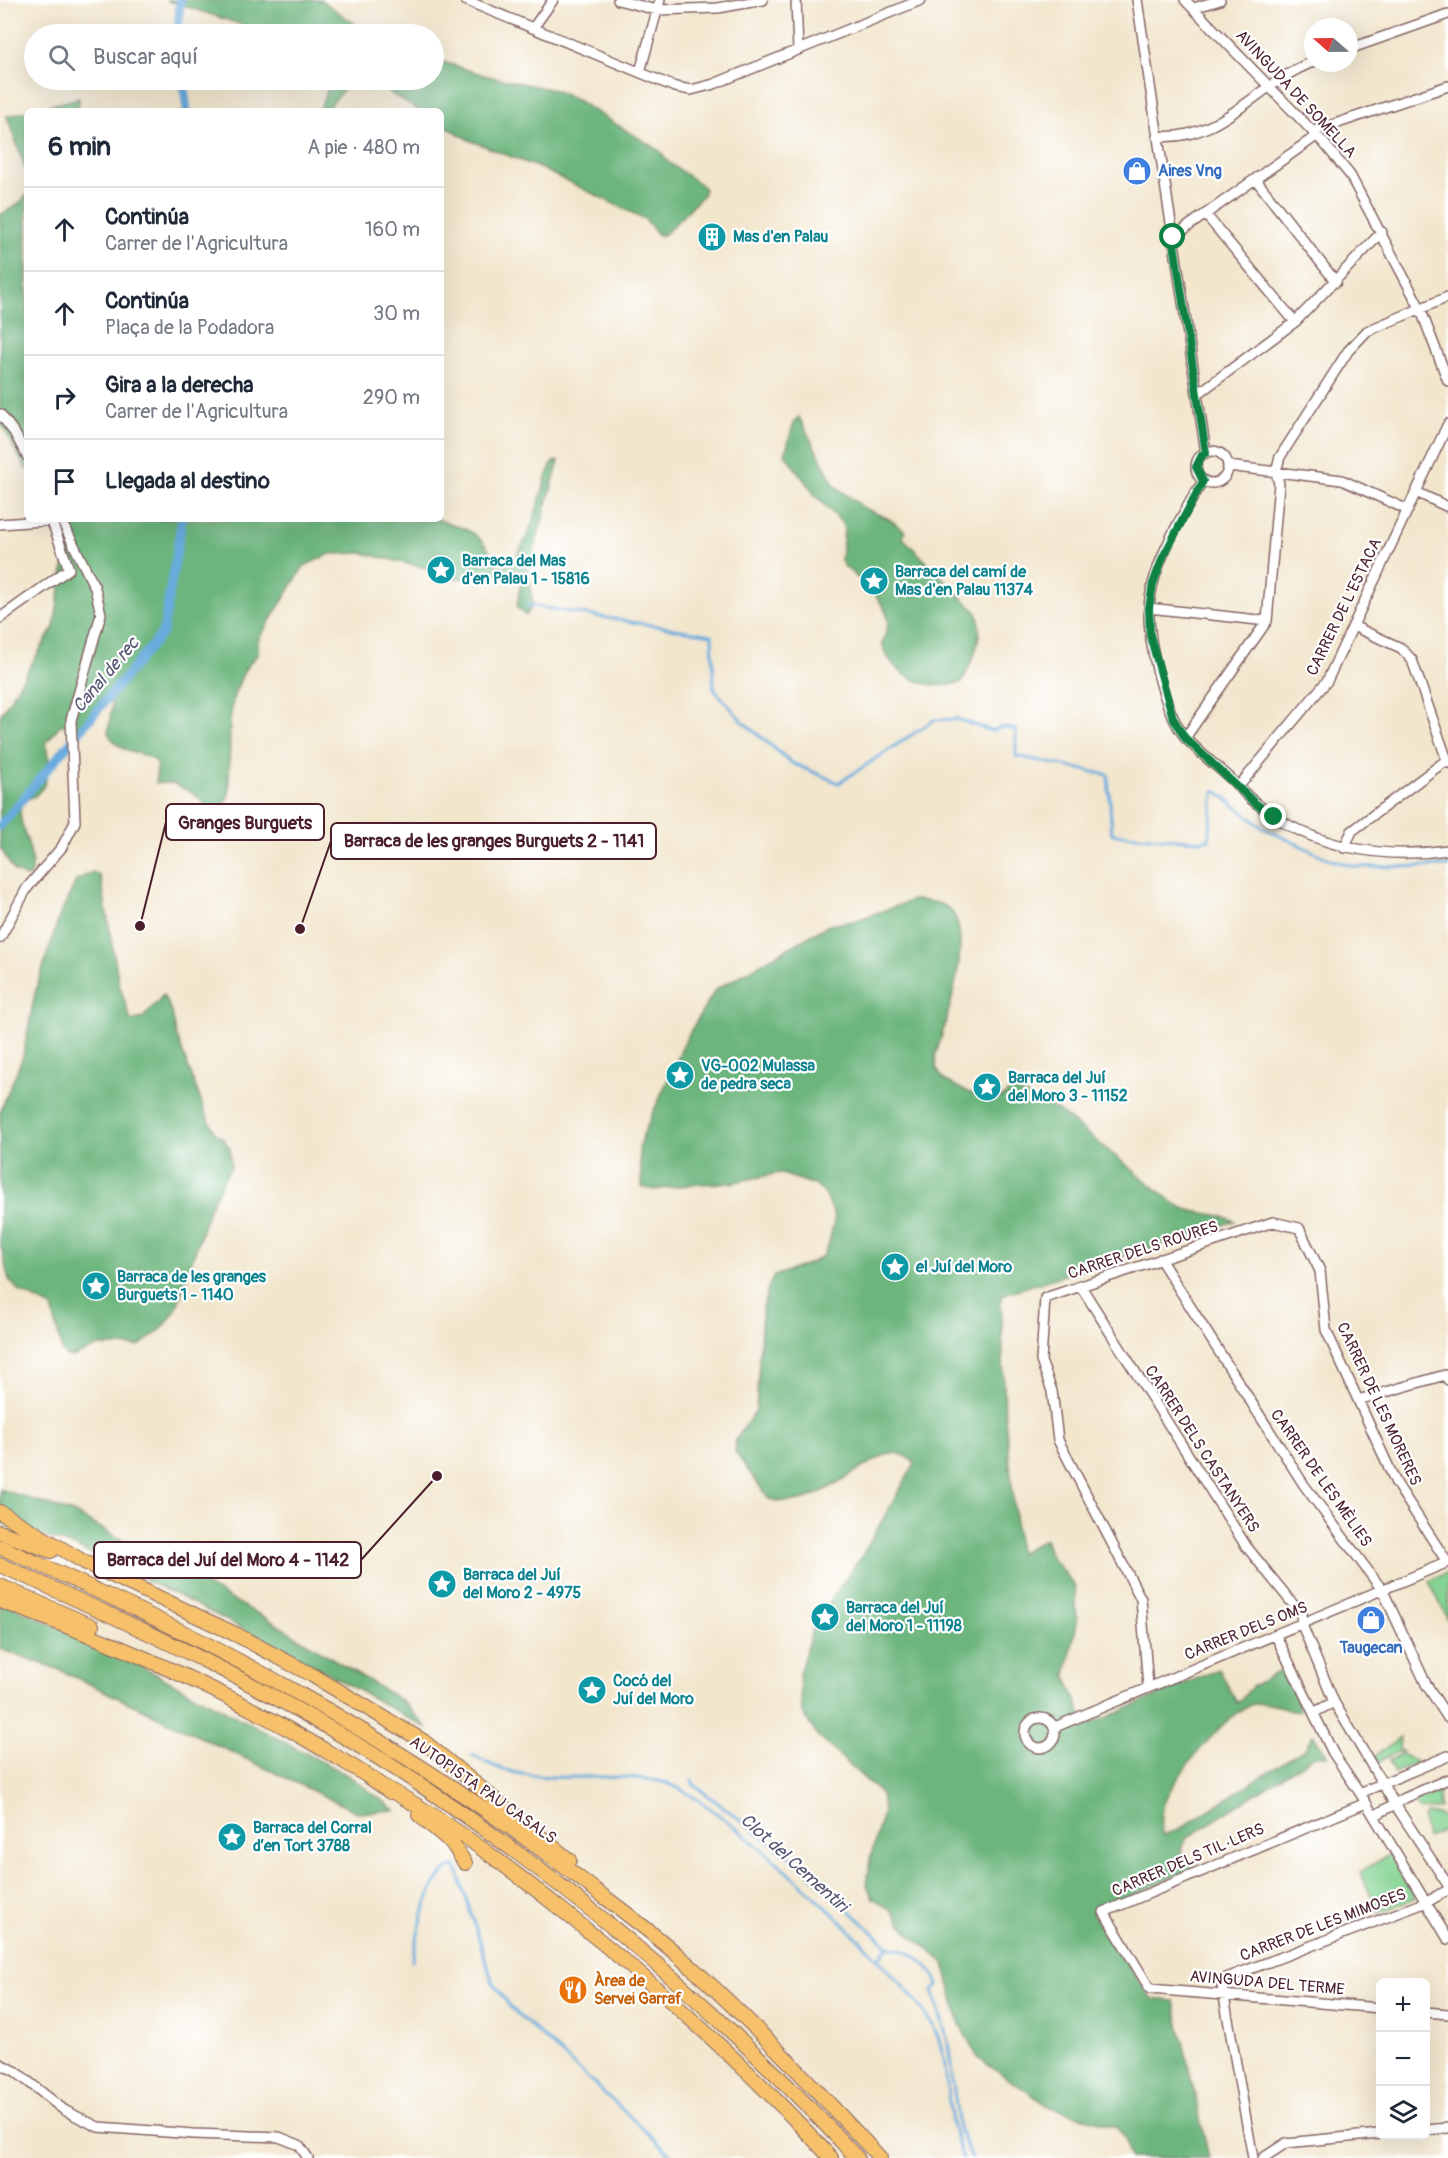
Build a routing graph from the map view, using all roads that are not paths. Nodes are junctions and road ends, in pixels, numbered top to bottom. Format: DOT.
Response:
graph roads {
  1 [pos="465,0"];
  2 [pos="553,0"];
  3 [pos="618,0"];
  4 [pos="660,0"];
  5 [pos="763,0"];
  6 [pos="796,0"];
  7 [pos="890,0"];
  8 [pos="921,0"];
  9 [pos="1137,0"];
  10 [pos="1185,0"];
  11 [pos="1220,0"];
  12 [pos="1194,9"];
  13 [pos="657,10"];
  14 [pos="894,10"];
  15 [pos="1448,14"];
  16 [pos="533,28"];
  17 [pos="1358,46"];
  18 [pos="798,50"];
  19 [pos="1304,65"];
  20 [pos="640,72"];
  21 [pos="1269,86"];
  22 [pos="1448,86"];
  23 [pos="1315,134"];
  24 [pos="1157,136"];
  25 [pos="1256,180"];
  26 [pos="1206,215"];
  27 [pos="1382,232"];
  28 [pos="1173,237"];
  29 [pos="1336,282"];
  30 [pos="1448,297"];
  31 [pos="1420,308"];
  32 [pos="1295,322"];
  33 [pos="1448,381"];
  34 [pos="1199,393"];
  35 [pos="0,414"];
  36 [pos="1448,424"];
  37 [pos="24,450"];
  38 [pos="1206,453"];
  39 [pos="1228,466"];
  40 [pos="1276,471"];
  41 [pos="1203,481"];
  42 [pos="1416,492"];
  43 [pos="1448,507"];
  44 [pos="1408,510"];
  45 [pos="28,522"];
  46 [pos="57,522"];
  47 [pos="58,522"];
  48 [pos="0,524"];
  49 [pos="1149,608"];
  50 [pos="0,618"];
  51 [pos="1267,621"];
  52 [pos="1353,626"];
  53 [pos="1185,738"];
  54 [pos="1447,761"];
  55 [pos="1239,786"];
  56 [pos="1344,848"];
  57 [pos="1448,850"];
  58 [pos="0,938"];
  59 [pos="1252,1231"];
  60 [pos="1160,1259"];
  61 [pos="1080,1285"];
  62 [pos="1448,1380"];
  63 [pos="1358,1400"];
  64 [pos="0,1512"];
  65 [pos="0,1532"];
  66 [pos="0,1547"];
  67 [pos="84,1562"];
  68 [pos="1447,1562"];
  69 [pos="0,1565"];
  70 [pos="0,1586"];
  71 [pos="1383,1591"];
  72 [pos="0,1601"];
  73 [pos="1302,1625"];
  74 [pos="1276,1636"];
  75 [pos="195,1678"];
  76 [pos="1148,1687"];
  77 [pos="1334,1702"];
  78 [pos="1315,1712"];
  79 [pos="1448,1718"];
  80 [pos="1056,1727"];
  81 [pos="1448,1756"];
  82 [pos="1448,1779"];
  83 [pos="1383,1782"];
  84 [pos="384,1786"];
  85 [pos="1360,1793"];
  86 [pos="1366,1803"];
  87 [pos="1394,1803"];
  88 [pos="1374,1816"];
  89 [pos="465,1863"];
  90 [pos="1448,1888"];
  91 [pos="605,1898"];
  92 [pos="1427,1902"];
  93 [pos="1448,1939"];
  94 [pos="1150,1989"];
  95 [pos="1225,1994"];
  96 [pos="1376,2008"];
  97 [pos="1430,2012"];
  98 [pos="1448,2014"];
  99 [pos="0,2064"];
  100 [pos="1448,2128"];
  101 [pos="1430,2130"];
  102 [pos="1376,2134"];
  103 [pos="308,2158"];
  104 [pos="831,2158"];
  105 [pos="857,2158"];
  106 [pos="880,2158"];
  107 [pos="1253,2158"];
  108 [pos="1263,2158"];
  1 -- 16 [label="street"];
  2 -- 16 [label="street"];
  3 -- 13 [label="street"];
  4 -- 13 [label="street"];
  5 -- 13 [label="street"];
  6 -- 18 [label="street"];
  7 -- 14 [label="street"];
  8 -- 14 [label="street"];
  9 -- 24 [label="street"];
  10 -- 12 [label="street, AVINGUDA DE SOMELLA"];
  11 -- 12 [label="street"];
  12 -- 21 [label="street, AVINGUDA DE SOMELLA"];
  13 -- 20 [label="street"];
  14 -- 18 [label="street"];
  15 -- 17 [label="street"];
  16 -- 20 [label="street"];
  18 -- 20 [label="street"];
  19 -- 21 [label="street"];
  21 -- 23 [label="street, AVINGUDA DE SOMELLA"];
  21 -- 24 [label="street"];
  22 -- 23 [label="street"];
  23 -- 25 [label="street"];
  23 -- 27 [label="street, AVINGUDA DE SOMELLA"];
  24 -- 28 [label="street"];
  25 -- 26 [label="street"];
  25 -- 29 [label="street"];
  26 -- 28 [label="street"];
  26 -- 32 [label="street"];
  27 -- 29 [label="street"];
  27 -- 31 [label="street, AVINGUDA DE SOMELLA"];
  28 -- 34 [label="street"];
  29 -- 32 [label="street"];
  30 -- 31 [label="street"];
  31 -- 33 [label="street, AVINGUDA DE SOMELLA"];
  31 -- 40 [label="street"];
  32 -- 34 [label="street"];
  34 -- 38 [label="street"];
  35 -- 37 [label="street"];
  36 -- 42 [label="street, CARRER DE L'ESTACA"];
  38 -- 39 [label="street"];
  38 -- 41 [label="street"];
  39 -- 40 [label="street"];
  39 -- 41 [label="street"];
  40 -- 44 [label="street"];
  40 -- 51 [label="street"];
  41 -- 49 [label="street"];
  42 -- 43 [label="street"];
  42 -- 44 [label="street, CARRER DE L'ESTACA"];
  44 -- 52 [label="street, CARRER DE L'ESTACA"];
  45 -- 48 [label="street"];
  46 -- 50 [label="street"];
  47 -- 58 [label="street"];
  49 -- 51 [label="street"];
  49 -- 53 [label="street"];
  51 -- 53 [label="street"];
  52 -- 54 [label="street"];
  52 -- 55 [label="street, CARRER DE L'ESTACA"];
  53 -- 55 [label="street"];
  54 -- 56 [label="street"];
  55 -- 56 [label="street"];
  56 -- 57 [label="street"];
  59 -- 60 [label="street, CARRER DELS ROURES"];
  59 -- 63 [label="street, CARRER DE LES MORERES"];
  60 -- 61 [label="street, CARRER DELS ROURES"];
  60 -- 71 [label="street, CARRER DE LES MÈLIES"];
  61 -- 73 [label="street, CARRER DELS CASTANYERS"];
  61 -- 76 [label="street, CARRER DELS ROURES"];
  62 -- 63 [label="street"];
  63 -- 68 [label="street, CARRER DE LES MORERES"];
  64 -- 67 [label="highway"];
  65 -- 67 [label="highway"];
  66 -- 91 [label="highway, AUTOPISTA PAU CASALS"];
  67 -- 91 [label="highway"];
  68 -- 71 [label="street, CARRER DELS OMS"];
  69 -- 105 [label="highway, AUTOPISTA PAU CASALS"];
  70 -- 75 [label="highway"];
  71 -- 73 [label="street, CARRER DELS OMS"];
  71 -- 79 [label="street, CARRER DE LES MÈLIES"];
  72 -- 75 [label="highway"];
  73 -- 74 [label="street, CARRER DELS OMS"];
  73 -- 77 [label="street, CARRER DELS CASTANYERS"];
  74 -- 76 [label="street, CARRER DELS OMS"];
  74 -- 78 [label="street"];
  75 -- 84 [label="highway"];
  76 -- 80 [label="street, CARRER DELS OMS"];
  77 -- 78 [label="street"];
  77 -- 83 [label="street, CARRER DELS CASTANYERS"];
  78 -- 85 [label="street"];
  81 -- 83 [label="street"];
  82 -- 87 [label="street"];
  83 -- 85 [label="street"];
  83 -- 87 [label="street, CARRER DELS CASTANYERS"];
  84 -- 89 [label="highway"];
  84 -- 104 [label="highway"];
  85 -- 86 [label="street"];
  86 -- 88 [label="street"];
  86 -- 94 [label="street, CARRER DELS TIL·LERS"];
  87 -- 88 [label="street"];
  87 -- 90 [label="street, CARRER DELS CASTANYERS"];
  88 -- 92 [label="street"];
  90 -- 92 [label="street, CARRER DE LES MIMOSES"];
  91 -- 106 [label="highway, AUTOPISTA PAU CASALS"];
  92 -- 93 [label="street"];
  92 -- 95 [label="street, CARRER DE LES MIMOSES"];
  94 -- 95 [label="street, AVINGUDA DEL TERME"];
  95 -- 96 [label="street, AVINGUDA DEL TERME"];
  95 -- 107 [label="street"];
  97 -- 98 [label="street"];
  99 -- 103 [label="street"];
  100 -- 101 [label="street"];
  102 -- 108 [label="street"];
}
